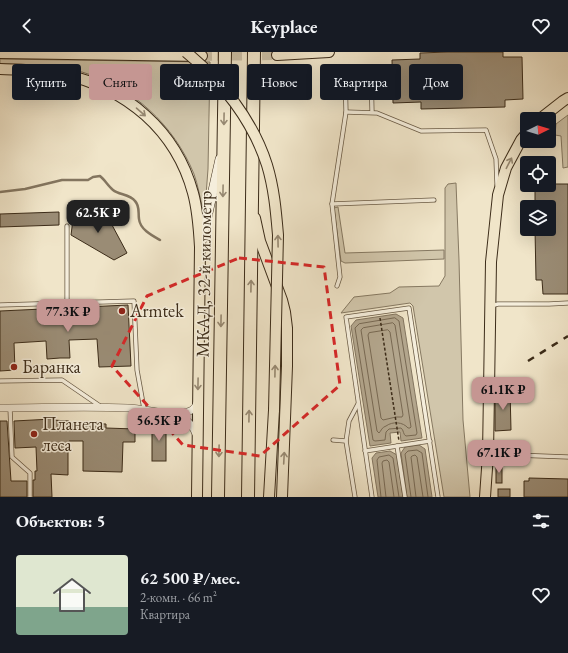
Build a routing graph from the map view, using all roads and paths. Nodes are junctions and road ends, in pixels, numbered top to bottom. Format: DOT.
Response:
graph roads {
  1 [pos="186,52"];
  2 [pos="225,52"];
  3 [pos="254,52"];
  4 [pos="329,52"];
  5 [pos="0,53"];
  6 [pos="277,54"];
  7 [pos="202,56"];
  8 [pos="0,69"];
  9 [pos="568,98"];
  10 [pos="346,112"];
  11 [pos="372,112"];
  12 [pos="549,112"];
  13 [pos="224,138"];
  14 [pos="520,142"];
  15 [pos="498,195"];
  16 [pos="252,200"];
  17 [pos="434,200"];
  18 [pos="332,204"];
  19 [pos="66,226"];
  20 [pos="200,247"];
  21 [pos="337,286"];
  22 [pos="67,303"];
  23 [pos="568,303"];
  24 [pos="0,305"];
  25 [pos="490,306"];
  26 [pos="379,312"];
  27 [pos="0,381"];
  28 [pos="198,402"];
  29 [pos="358,403"];
  30 [pos="0,408"];
  31 [pos="10,408"];
  32 [pos="103,408"];
  33 [pos="144,410"];
  34 [pos="172,413"];
  35 [pos="197,436"];
  36 [pos="333,440"];
  37 [pos="346,441"];
  38 [pos="430,441"];
  39 [pos="398,446"];
  40 [pos="365,451"];
  41 [pos="488,454"];
  42 [pos="568,457"];
  43 [pos="30,497"];
  44 [pos="197,497"];
  45 [pos="218,497"];
  46 [pos="248,497"];
  47 [pos="269,497"];
  48 [pos="282,497"];
  49 [pos="355,497"];
  50 [pos="372,497"];
  51 [pos="405,497"];
  52 [pos="438,497"];
  53 [pos="485,497"];
  47 -- 1 [label="main road, one-way, bridge"];
  2 -- 13 [label="highway, МКАД, 32-й километр, one-way"];
  3 -- 16 [label="highway"];
  4 -- 6 [label="main road"];
  5 -- 7 [label="main road"];
  8 -- 20 [label="main road, one-way"];
  9 -- 12 [label="main road"];
  10 -- 11 [label="lane"];
  10 -- 11 [label="lane"];
  10 -- 18 [label="lane"];
  11 -- 15 [label="lane"];
  13 -- 20 [label="street"];
  13 -- 45 [label="highway, МКАД, 32-й километр, one-way"];
  15 -- 14 [label="main road, one-way"];
  15 -- 25 [label="main road"];
  46 -- 16 [label="highway, one-way"];
  48 -- 16 [label="main road, one-way"];
  17 -- 18 [label="lane"];
  18 -- 21 [label="lane"];
  19 -- 22 [label="lane"];
  20 -- 28 [label="main road, one-way"];
  22 -- 24 [label="lane"];
  22 -- 33 [label="lane"];
  23 -- 25 [label="lane"];
  25 -- 41 [label="main road"];
  26 -- 29 [label="lane"];
  26 -- 38 [label="lane"];
  26 -- 39 [label="path"];
  27 -- 32 [label="lane"];
  28 -- 34 [label="street"];
  28 -- 35 [label="main road"];
  29 -- 37 [label="lane"];
  29 -- 40 [label="lane"];
  30 -- 31 [label="street"];
  31 -- 32 [label="street"];
  31 -- 43 [label="lane"];
  32 -- 33 [label="street"];
  33 -- 34 [label="street"];
  34 -- 35 [label="street"];
  35 -- 44 [label="main road"];
  36 -- 37 [label="lane"];
  37 -- 49 [label="lane"];
  38 -- 39 [label="lane"];
  38 -- 52 [label="lane"];
  39 -- 40 [label="lane"];
  39 -- 51 [label="lane"];
  40 -- 50 [label="lane"];
  41 -- 42 [label="lane"];
  41 -- 53 [label="main road"];
}
